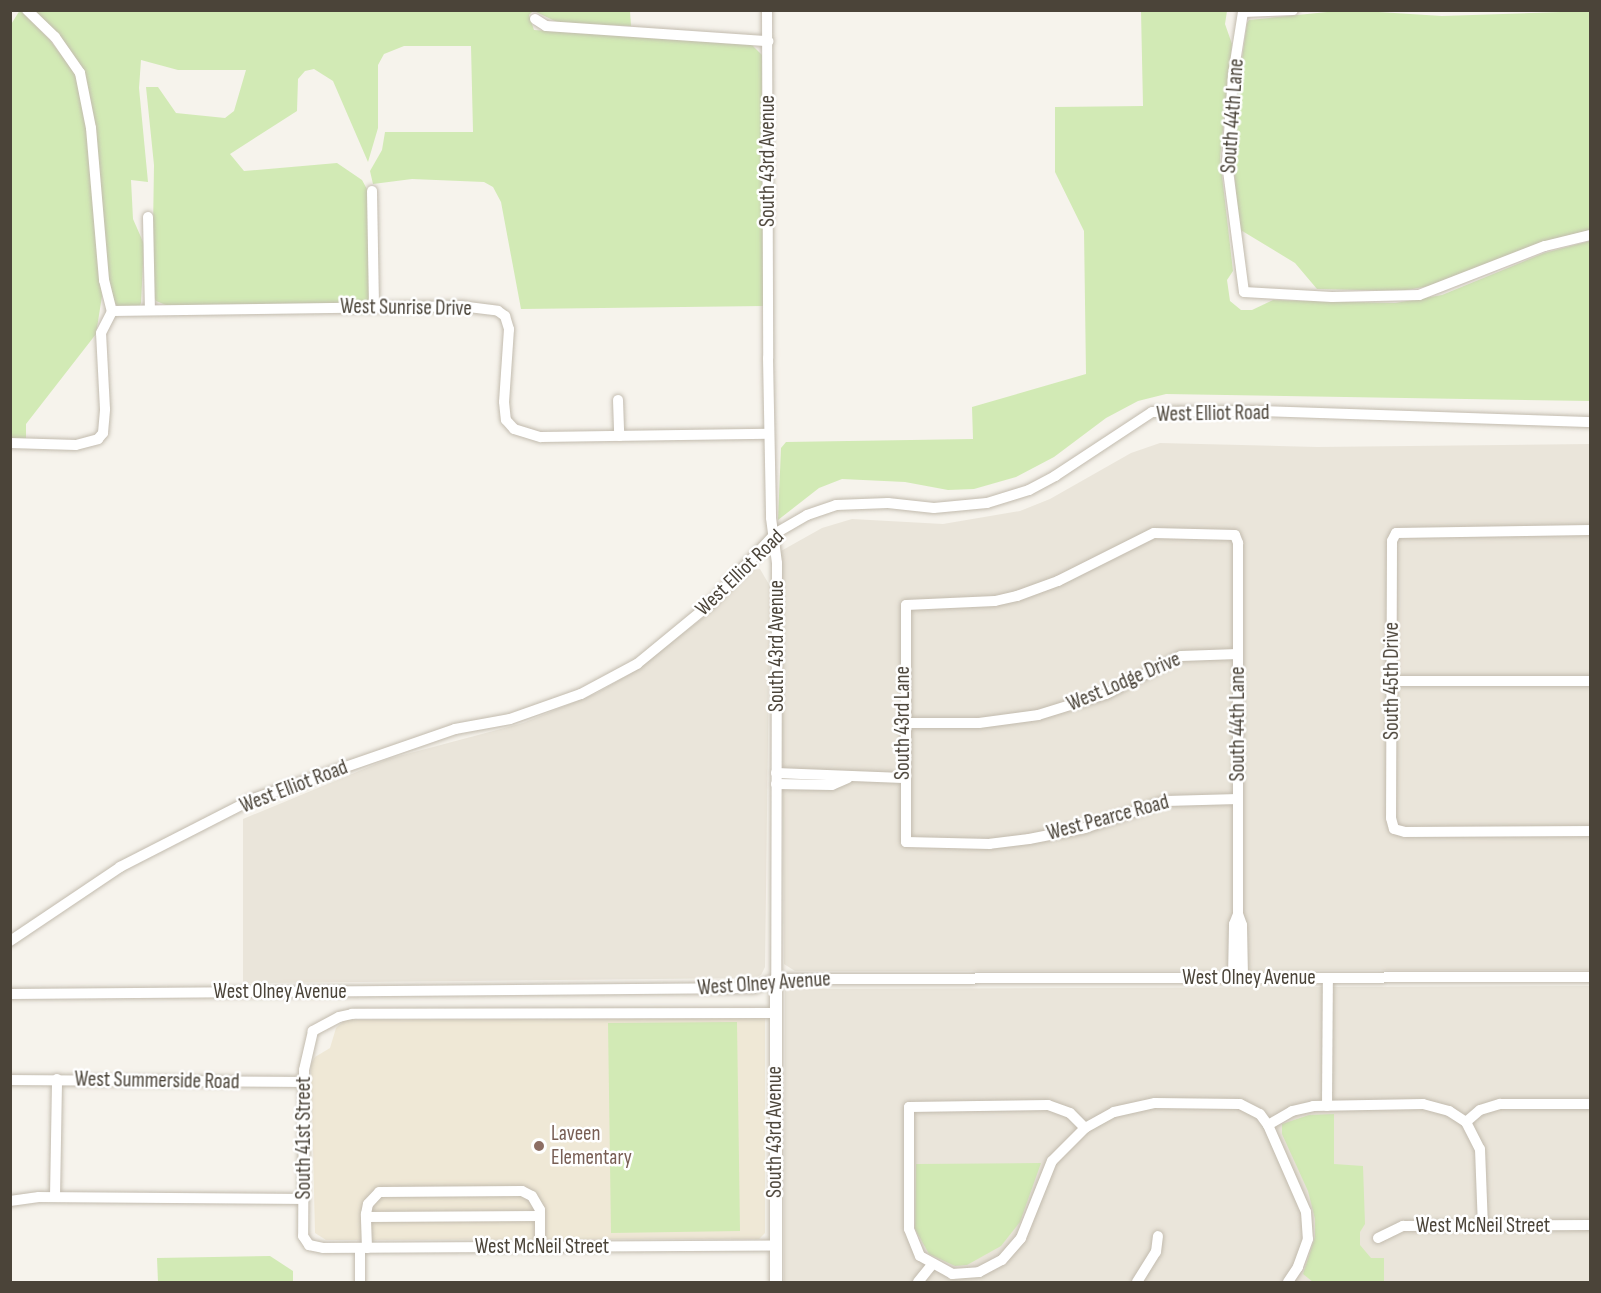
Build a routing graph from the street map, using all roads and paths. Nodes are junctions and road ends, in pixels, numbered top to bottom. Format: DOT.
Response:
graph roads {
  1 [pos="27,10"];
  2 [pos="767,10"];
  3 [pos="1293,10"];
  4 [pos="535,19"];
  5 [pos="768,41"];
  6 [pos="372,190"];
  7 [pos="148,217"];
  8 [pos="1588,235"];
  9 [pos="374,307"];
  10 [pos="150,310"];
  11 [pos="112,312"];
  12 [pos="618,400"];
  13 [pos="1590,422"];
  14 [pos="769,434"];
  15 [pos="619,436"];
  16 [pos="10,443"];
  17 [pos="1590,530"];
  18 [pos="776,533"];
  19 [pos="1235,535"];
  20 [pos="1238,654"];
  21 [pos="1393,681"];
  22 [pos="1590,681"];
  23 [pos="903,723"];
  24 [pos="815,772"];
  25 [pos="903,777"];
  26 [pos="776,778"];
  27 [pos="848,778"];
  28 [pos="816,784"];
  29 [pos="1238,799"];
  30 [pos="1590,831"];
  31 [pos="906,842"];
  32 [pos="10,941"];
  33 [pos="1590,977"];
  34 [pos="1238,978"];
  35 [pos="1328,978"];
  36 [pos="776,979"];
  37 [pos="10,994"];
  38 [pos="775,1012"];
  39 [pos="57,1079"];
  40 [pos="10,1080"];
  41 [pos="304,1082"];
  42 [pos="1590,1104"];
  43 [pos="1327,1106"];
  44 [pos="1466,1122"];
  45 [pos="1268,1125"];
  46 [pos="1085,1128"];
  47 [pos="55,1197"];
  48 [pos="304,1199"];
  49 [pos="10,1201"];
  50 [pos="540,1216"];
  51 [pos="366,1217"];
  52 [pos="1590,1225"];
  53 [pos="1483,1226"];
  54 [pos="1158,1236"];
  55 [pos="1378,1238"];
  56 [pos="309,1245"];
  57 [pos="776,1246"];
  58 [pos="540,1247"];
  59 [pos="364,1248"];
  60 [pos="931,1266"];
  61 [pos="360,1282"];
  62 [pos="776,1282"];
  63 [pos="918,1282"];
  64 [pos="1137,1282"];
  65 [pos="1288,1282"];
  1 -- 11 [label="street"];
  2 -- 5 [label="street, South 43rd Avenue"];
  3 -- 8 [label="street, South 44th Lane"];
  4 -- 5 [label="street"];
  5 -- 14 [label="street, South 43rd Avenue"];
  6 -- 9 [label="street"];
  7 -- 10 [label="street"];
  9 -- 10 [label="street, West Sunrise Drive"];
  9 -- 15 [label="street, West Sunrise Drive"];
  10 -- 11 [label="street, West Sunrise Drive"];
  11 -- 16 [label="street"];
  12 -- 15 [label="street"];
  13 -- 18 [label="street, West Elliot Road"];
  14 -- 15 [label="street, West Sunrise Drive"];
  14 -- 18 [label="street, South 43rd Avenue"];
  17 -- 21 [label="street, South 45th Drive"];
  18 -- 26 [label="street, South 43rd Avenue"];
  18 -- 32 [label="street, West Elliot Road"];
  19 -- 20 [label="street, South 44th Lane"];
  19 -- 23 [label="street, South 43rd Lane"];
  20 -- 23 [label="street, West Lodge Drive"];
  20 -- 29 [label="street, South 44th Lane"];
  21 -- 22 [label="street"];
  21 -- 30 [label="street, South 45th Drive"];
  23 -- 25 [label="street, South 43rd Lane"];
  24 -- 26 [label="street"];
  24 -- 27 [label="street"];
  24 -- 28 [label="street"];
  25 -- 27 [label="street"];
  25 -- 31 [label="street, South 43rd Lane"];
  26 -- 28 [label="street"];
  26 -- 36 [label="street, South 43rd Avenue"];
  27 -- 28 [label="street"];
  29 -- 31 [label="street, West Pearce Road"];
  29 -- 34 [label="street, South 44th Lane"];
  33 -- 35 [label="street, West Olney Avenue"];
  34 -- 35 [label="street, West Olney Avenue"];
  34 -- 36 [label="street, West Olney Avenue"];
  35 -- 43 [label="street"];
  36 -- 37 [label="street, West Olney Avenue"];
  36 -- 38 [label="street, South 43rd Avenue"];
  38 -- 41 [label="street, South 41st Street"];
  38 -- 57 [label="street, South 43rd Avenue"];
  39 -- 40 [label="street, West Summerside Road"];
  39 -- 41 [label="street, West Summerside Road"];
  39 -- 47 [label="street"];
  41 -- 48 [label="street, South 41st Street"];
  42 -- 44 [label="street"];
  43 -- 44 [label="street"];
  43 -- 45 [label="street"];
  44 -- 53 [label="street"];
  45 -- 46 [label="street"];
  45 -- 65 [label="street"];
  46 -- 60 [label="street"];
  46 -- 60 [label="street"];
  47 -- 48 [label="street"];
  47 -- 49 [label="street"];
  48 -- 56 [label="street, South 41st Street"];
  50 -- 51 [label="street"];
  50 -- 51 [label="street"];
  50 -- 58 [label="street"];
  51 -- 59 [label="street"];
  52 -- 53 [label="street, West McNeil Street"];
  53 -- 55 [label="street, West McNeil Street"];
  54 -- 64 [label="street"];
  56 -- 59 [label="street, West McNeil Street"];
  57 -- 58 [label="street, West McNeil Street"];
  57 -- 62 [label="street, South 43rd Avenue"];
  58 -- 59 [label="street, West McNeil Street"];
  59 -- 61 [label="street"];
  60 -- 63 [label="street"];
}
